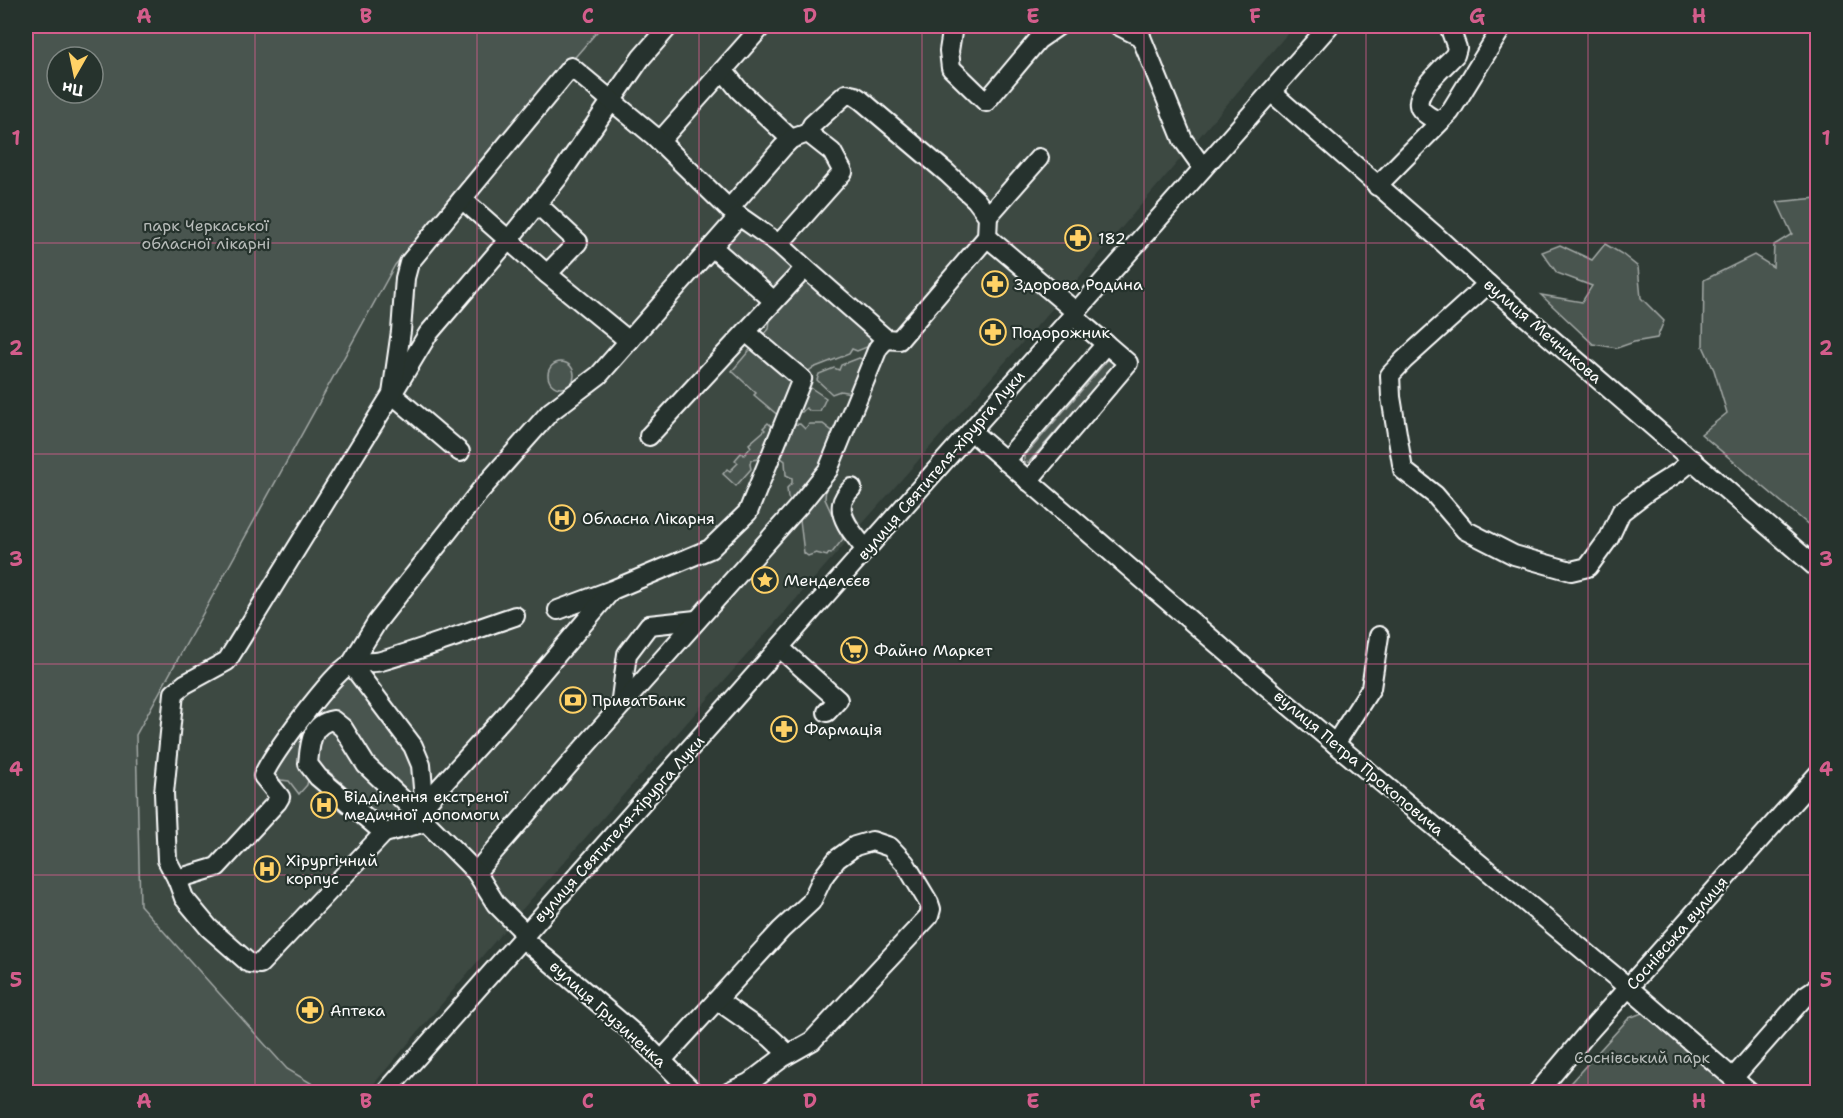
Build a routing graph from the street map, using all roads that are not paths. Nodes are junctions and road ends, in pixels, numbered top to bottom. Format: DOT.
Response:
graph roads {
  1 [pos="669,26"];
  2 [pos="762,26"];
  3 [pos="953,26"];
  4 [pos="1058,26"];
  5 [pos="1119,26"];
  6 [pos="1329,26"];
  7 [pos="1449,26"];
  8 [pos="1503,26"];
  9 [pos="1140,31"];
  10 [pos="723,70"];
  11 [pos="1271,92"];
  12 [pos="611,101"];
  13 [pos="1439,122"];
  14 [pos="799,136"];
  15 [pos="660,141"];
  16 [pos="1039,158"];
  17 [pos="1203,168"];
  18 [pos="1377,186"];
  19 [pos="462,199"];
  20 [pos="537,204"];
  21 [pos="734,213"];
  22 [pos="988,216"];
  23 [pos="987,237"];
  24 [pos="509,240"];
  25 [pos="779,244"];
  26 [pos="712,247"];
  27 [pos="805,268"];
  28 [pos="547,274"];
  29 [pos="1488,284"];
  30 [pos="774,301"];
  31 [pos="1074,314"];
  32 [pos="746,332"];
  33 [pos="886,339"];
  34 [pos="629,341"];
  35 [pos="1106,345"];
  36 [pos="392,394"];
  37 [pos="971,431"];
  38 [pos="649,436"];
  39 [pos="460,452"];
  40 [pos="1693,460"];
  41 [pos="1005,461"];
  42 [pos="1028,481"];
  43 [pos="852,488"];
  44 [pos="866,550"];
  45 [pos="1818,568"];
  46 [pos="612,590"];
  47 [pos="515,616"];
  48 [pos="696,620"];
  49 [pos="580,628"];
  50 [pos="1379,636"];
  51 [pos="780,648"];
  52 [pos="351,664"];
  53 [pos="620,706"];
  54 [pos="827,712"];
  55 [pos="1335,744"];
  56 [pos="1818,774"];
  57 [pos="425,813"];
  58 [pos="384,833"];
  59 [pos="476,872"];
  60 [pos="177,879"];
  61 [pos="524,936"];
  62 [pos="1818,987"];
  63 [pos="1629,988"];
  64 [pos="717,1000"];
  65 [pos="788,1054"];
  66 [pos="662,1060"];
  67 [pos="1733,1078"];
  68 [pos="386,1092"];
  69 [pos="693,1092"];
  70 [pos="730,1092"];
  71 [pos="1538,1092"];
  72 [pos="1749,1092"];
  1 -- 12 [label="street"];
  2 -- 10 [label="street"];
  3 -- 4 [label="street"];
  5 -- 9 [label="street"];
  6 -- 11 [label="street, вулиця Святителя-хірурга Луки"];
  7 -- 13 [label="street"];
  8 -- 13 [label="street"];
  9 -- 17 [label="street"];
  10 -- 14 [label="street"];
  10 -- 15 [label="street"];
  11 -- 17 [label="street, вулиця Святителя-хірурга Луки"];
  11 -- 18 [label="street, вулиця Мечникова"];
  12 -- 15 [label="street"];
  12 -- 19 [label="street"];
  12 -- 20 [label="street"];
  13 -- 18 [label="street"];
  14 -- 21 [label="street"];
  14 -- 22 [label="street"];
  14 -- 25 [label="street"];
  15 -- 21 [label="street"];
  16 -- 22 [label="street"];
  17 -- 31 [label="street, вулиця Святителя-хірурга Луки"];
  18 -- 29 [label="street, вулиця Мечникова"];
  19 -- 24 [label="street"];
  19 -- 36 [label="street"];
  20 -- 24 [label="street"];
  20 -- 28 [label="street"];
  21 -- 25 [label="street"];
  21 -- 26 [label="street"];
  22 -- 23 [label="street"];
  23 -- 31 [label="street"];
  23 -- 33 [label="street"];
  24 -- 28 [label="street"];
  24 -- 36 [label="street"];
  25 -- 27 [label="street"];
  26 -- 30 [label="street"];
  26 -- 34 [label="street"];
  27 -- 30 [label="street"];
  27 -- 33 [label="street"];
  28 -- 34 [label="street"];
  29 -- 40 [label="street, вулиця Мечникова"];
  29 -- 40 [label="street"];
  30 -- 32 [label="street"];
  31 -- 35 [label="street"];
  31 -- 37 [label="street, вулиця Святителя-хірурга Луки"];
  32 -- 38 [label="street"];
  32 -- 46 [label="street"];
  33 -- 48 [label="street"];
  34 -- 52 [label="street"];
  35 -- 41 [label="street"];
  35 -- 42 [label="street"];
  36 -- 39 [label="street"];
  36 -- 60 [label="street"];
  37 -- 41 [label="street, вулиця Петра Прокоповича"];
  37 -- 44 [label="street, вулиця Святителя-хірурга Луки"];
  40 -- 45 [label="street, вулиця Мечникова"];
  41 -- 42 [label="street, вулиця Петра Прокоповича"];
  42 -- 55 [label="street, вулиця Петра Прокоповича"];
  43 -- 44 [label="street"];
  44 -- 51 [label="street, вулиця Святителя-хірурга Луки"];
  46 -- 49 [label="street"];
  46 -- 49 [label="street"];
  47 -- 52 [label="street"];
  48 -- 53 [label="street"];
  48 -- 53 [label="street"];
  49 -- 57 [label="street"];
  50 -- 55 [label="street"];
  51 -- 54 [label="street"];
  51 -- 61 [label="street, вулиця Святителя-хірурга Луки"];
  52 -- 57 [label="street"];
  52 -- 60 [label="street"];
  53 -- 59 [label="street"];
  55 -- 63 [label="street, вулиця Петра Прокоповича"];
  56 -- 63 [label="street, Соснівська вулиця"];
  57 -- 58 [label="street"];
  57 -- 58 [label="street, вулиця Грузиненка"];
  57 -- 59 [label="street, вулиця Грузиненка"];
  58 -- 60 [label="street"];
  59 -- 61 [label="street, вулиця Грузиненка"];
  61 -- 66 [label="street, вулиця Грузиненка"];
  61 -- 68 [label="street, вулиця Святителя-хірурга Луки"];
  62 -- 67 [label="street"];
  63 -- 67 [label="street, вулиця Петра Прокоповича"];
  63 -- 71 [label="street, Соснівська вулиця"];
  64 -- 65 [label="street"];
  64 -- 65 [label="street"];
  64 -- 66 [label="street"];
  65 -- 70 [label="street"];
  66 -- 69 [label="street, вулиця Грузиненка"];
  67 -- 72 [label="street, вулиця Петра Прокоповича"];
}
